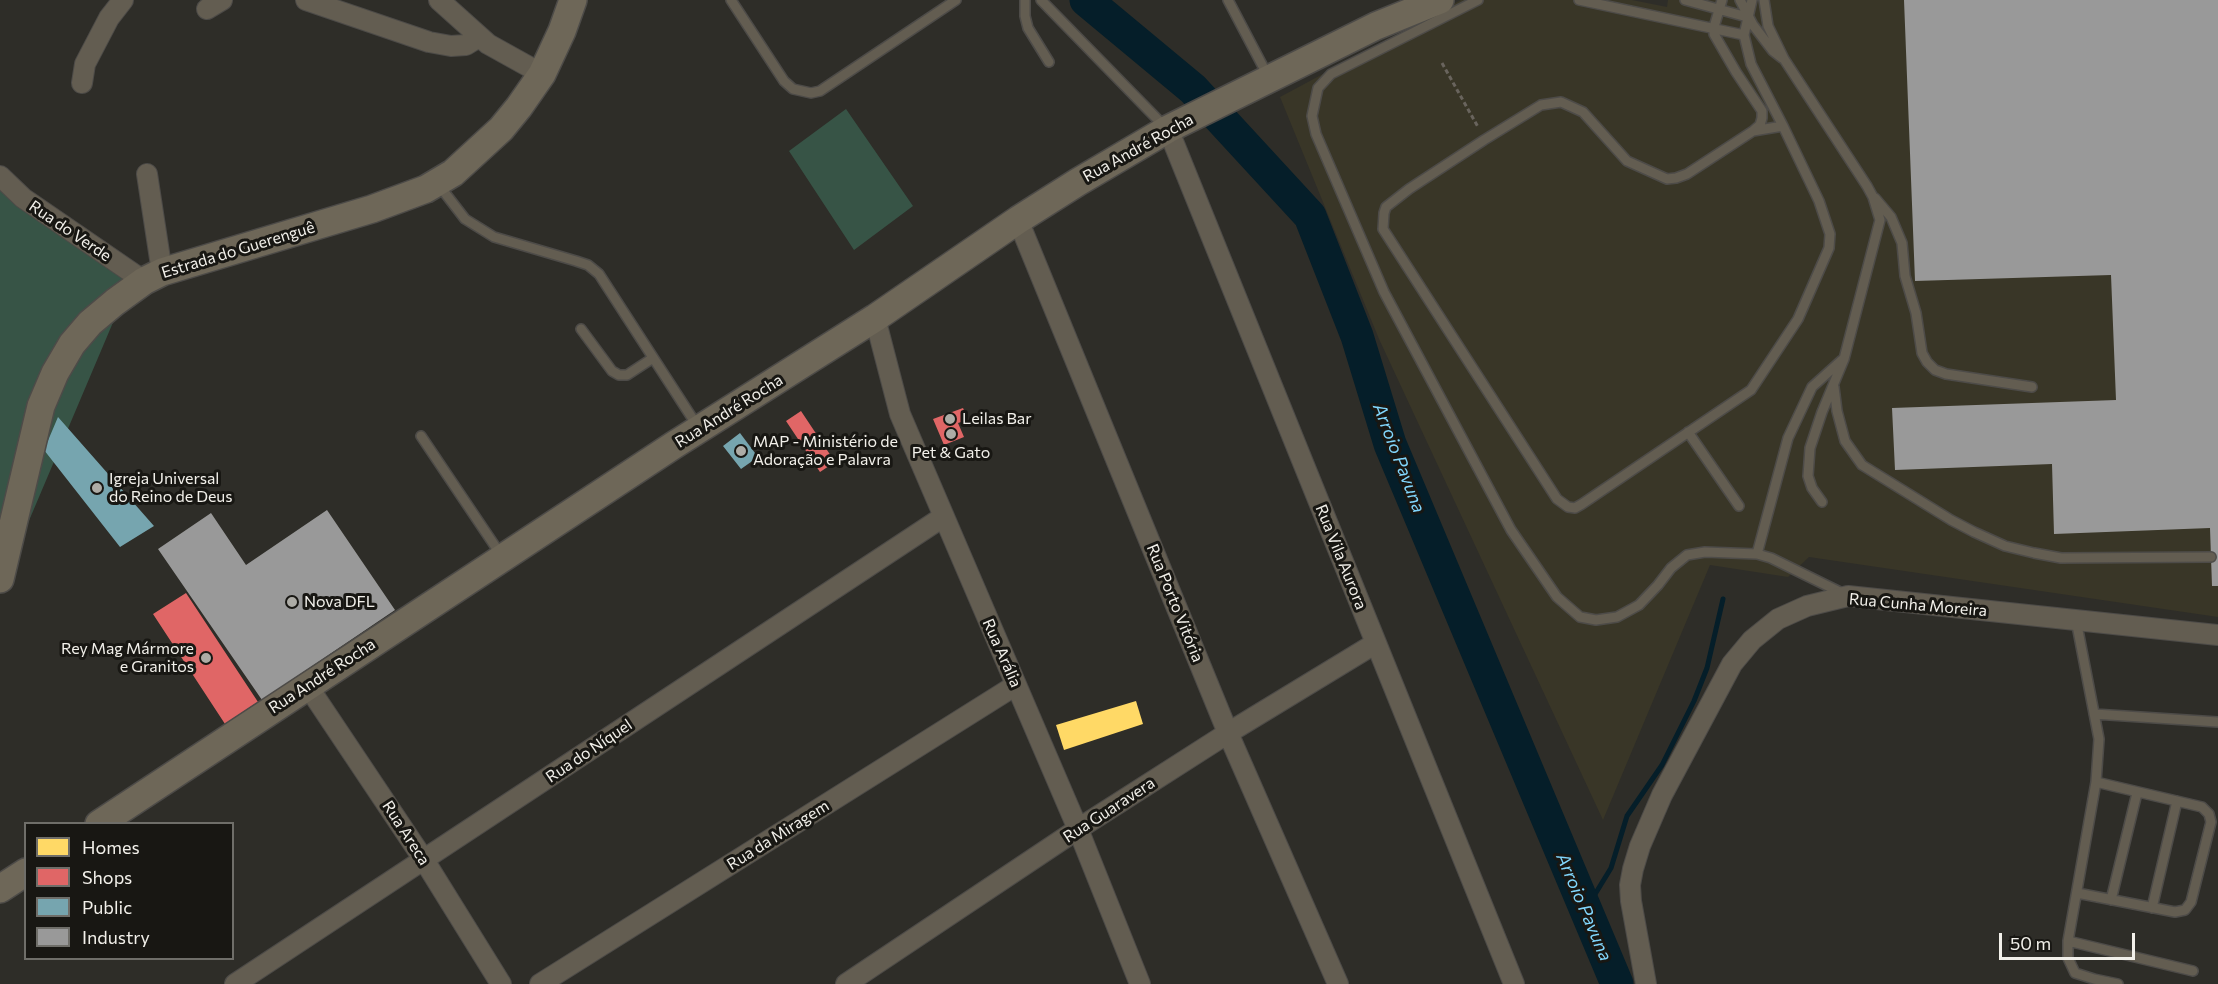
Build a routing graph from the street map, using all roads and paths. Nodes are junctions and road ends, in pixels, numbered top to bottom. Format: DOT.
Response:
graph roads {
  1 [pos="123,0"];
  2 [pos="306,0"];
  3 [pos="439,0"];
  4 [pos="573,0"];
  5 [pos="731,0"];
  6 [pos="956,0"];
  7 [pos="1025,0"];
  8 [pos="1041,0"];
  9 [pos="1228,0"];
  10 [pos="1413,0"];
  11 [pos="1440,0"];
  12 [pos="1478,0"];
  13 [pos="1579,0"];
  14 [pos="1684,0"];
  15 [pos="1740,0"];
  16 [pos="1752,0"];
  17 [pos="1764,0"];
  18 [pos="1720,4"];
  19 [pos="1747,17"];
  20 [pos="1376,26"];
  21 [pos="1714,27"];
  22 [pos="1744,35"];
  23 [pos="479,37"];
  24 [pos="1784,58"];
  25 [pos="1049,62"];
  26 [pos="1442,63"];
  27 [pos="542,74"];
  28 [pos="1270,80"];
  29 [pos="82,83"];
  30 [pos="1784,126"];
  31 [pos="1172,128"];
  32 [pos="1753,131"];
  33 [pos="1484,140"];
  34 [pos="147,174"];
  35 [pos="0,176"];
  36 [pos="437,182"];
  37 [pos="1874,197"];
  38 [pos="1018,220"];
  39 [pos="153,277"];
  40 [pos="875,318"];
  41 [pos="581,329"];
  42 [pos="653,358"];
  43 [pos="1844,358"];
  44 [pos="1833,385"];
  45 [pos="2032,387"];
  46 [pos="700,429"];
  47 [pos="1688,432"];
  48 [pos="421,436"];
  49 [pos="1822,502"];
  50 [pos="1739,506"];
  51 [pos="943,517"];
  52 [pos="1756,554"];
  53 [pos="503,557"];
  54 [pos="2211,557"];
  55 [pos="0,579"];
  56 [pos="1848,596"];
  57 [pos="2076,620"];
  58 [pos="2218,635"];
  59 [pos="1376,643"];
  60 [pos="307,685"];
  61 [pos="1016,686"];
  62 [pos="2094,714"];
  63 [pos="2218,722"];
  64 [pos="1228,733"];
  65 [pos="2096,782"];
  66 [pos="2137,793"];
  67 [pos="2177,801"];
  68 [pos="102,822"];
  69 [pos="1078,829"];
  70 [pos="424,860"];
  71 [pos="24,873"];
  72 [pos="0,889"];
  73 [pos="2077,893"];
  74 [pos="2111,900"];
  75 [pos="2152,908"];
  76 [pos="2068,941"];
  77 [pos="2193,971"];
  78 [pos="235,984"];
  79 [pos="501,984"];
  80 [pos="540,984"];
  81 [pos="846,984"];
  82 [pos="1140,984"];
  83 [pos="1338,984"];
  84 [pos="1514,984"];
  85 [pos="1646,984"];
  86 [pos="2118,984"];
  1 -- 29 [label="street"];
  2 -- 23 [label="street"];
  3 -- 23 [label="street"];
  4 -- 27 [label="main road, Estrada do Guerenguê"];
  5 -- 6 [label="lane"];
  7 -- 25 [label="lane"];
  8 -- 31 [label="lane"];
  9 -- 28 [label="lane"];
  10 -- 20 [label="main road, Rua André Rocha"];
  11 -- 20 [label="main road, Rua André Rocha"];
  12 -- 52 [label="lane"];
  13 -- 21 [label="lane"];
  14 -- 18 [label="lane"];
  15 -- 19 [label="lane"];
  16 -- 19 [label="lane"];
  17 -- 24 [label="lane"];
  18 -- 19 [label="lane"];
  18 -- 21 [label="lane"];
  19 -- 22 [label="lane"];
  19 -- 24 [label="lane"];
  20 -- 28 [label="main road, Rua André Rocha"];
  21 -- 22 [label="lane"];
  21 -- 32 [label="lane"];
  22 -- 30 [label="lane"];
  23 -- 27 [label="street"];
  24 -- 37 [label="lane"];
  26 -- 33 [label="path"];
  27 -- 36 [label="main road, Estrada do Guerenguê"];
  28 -- 31 [label="main road, Rua André Rocha"];
  30 -- 32 [label="lane"];
  30 -- 47 [label="lane"];
  31 -- 38 [label="main road, Rua André Rocha"];
  31 -- 59 [label="street, Rua Vila Aurora"];
  32 -- 33 [label="lane"];
  33 -- 47 [label="lane"];
  34 -- 39 [label="street"];
  35 -- 39 [label="street, Rua do Verde"];
  36 -- 39 [label="main road, Estrada do Guerenguê"];
  36 -- 42 [label="lane"];
  37 -- 43 [label="lane"];
  37 -- 45 [label="lane"];
  38 -- 40 [label="main road, Rua André Rocha"];
  38 -- 64 [label="street, Rua Porto Vitória"];
  39 -- 55 [label="main road, Estrada do Guerenguê"];
  40 -- 46 [label="main road, Rua André Rocha"];
  40 -- 51 [label="street, Rua Arália"];
  41 -- 42 [label="lane"];
  42 -- 46 [label="lane"];
  43 -- 44 [label="lane"];
  43 -- 52 [label="lane"];
  44 -- 49 [label="lane"];
  44 -- 54 [label="lane"];
  46 -- 53 [label="main road, Rua André Rocha"];
  47 -- 50 [label="lane"];
  48 -- 53 [label="lane"];
  51 -- 61 [label="street, Rua Arália"];
  51 -- 70 [label="street, Rua do Níquel"];
  52 -- 56 [label="lane"];
  53 -- 60 [label="main road, Rua André Rocha"];
  56 -- 57 [label="street, Rua Cunha Moreira"];
  56 -- 85 [label="street, Rua Cunha Moreira"];
  57 -- 58 [label="street, Rua Cunha Moreira"];
  57 -- 62 [label="lane"];
  59 -- 64 [label="street, Rua Guaravera"];
  59 -- 84 [label="street, Rua Vila Aurora"];
  60 -- 68 [label="main road, Rua André Rocha"];
  60 -- 70 [label="street, Rua Areca"];
  61 -- 69 [label="street, Rua Arália"];
  61 -- 80 [label="street, Rua da Miragem"];
  62 -- 63 [label="lane"];
  62 -- 65 [label="lane"];
  64 -- 69 [label="street, Rua Guaravera"];
  64 -- 83 [label="street, Rua Porto Vitória"];
  65 -- 66 [label="lane"];
  65 -- 73 [label="lane"];
  66 -- 67 [label="lane"];
  66 -- 74 [label="lane"];
  67 -- 75 [label="lane"];
  67 -- 75 [label="lane"];
  69 -- 81 [label="street, Rua Guaravera"];
  69 -- 82 [label="street, Rua Arália"];
  70 -- 78 [label="street, Rua do Níquel"];
  70 -- 79 [label="street, Rua Areca"];
  71 -- 72 [label="main road"];
  73 -- 74 [label="lane"];
  73 -- 76 [label="lane"];
  74 -- 75 [label="lane"];
  76 -- 77 [label="lane"];
  76 -- 86 [label="lane"];
}
